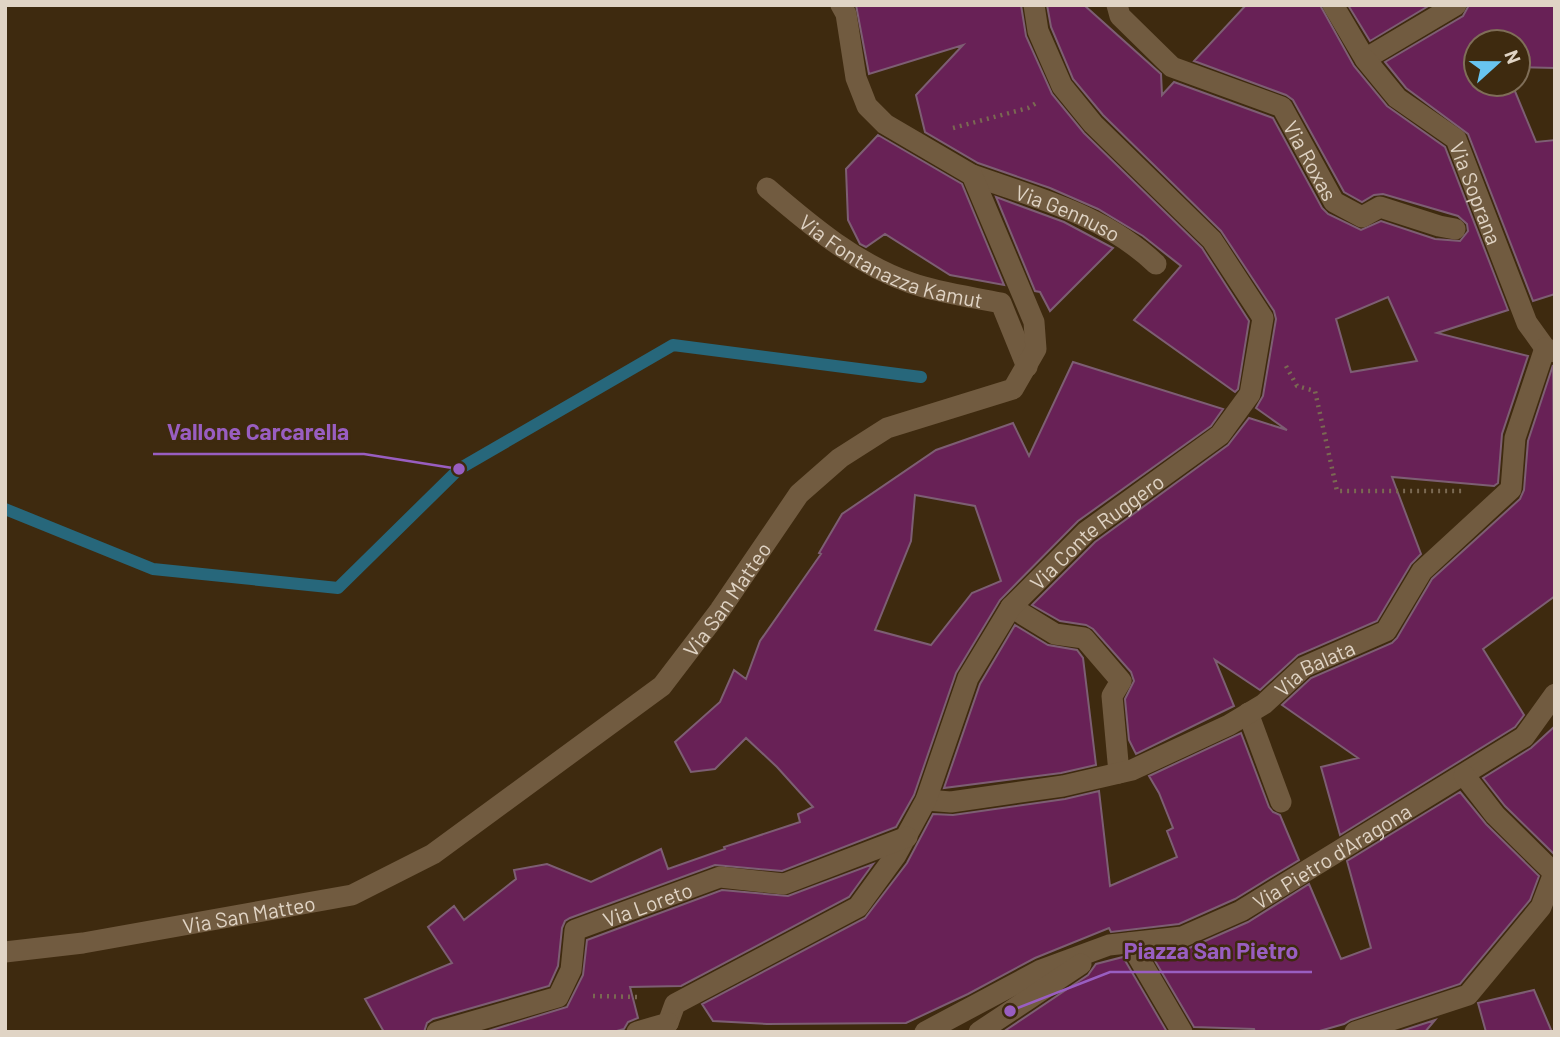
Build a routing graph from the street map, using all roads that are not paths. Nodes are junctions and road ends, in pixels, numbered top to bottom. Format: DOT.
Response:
graph roads {
  1 [pos="841,5"];
  2 [pos="1034,5"];
  3 [pos="1117,5"];
  4 [pos="1333,5"];
  5 [pos="1456,5"];
  6 [pos="1365,59"];
  7 [pos="972,175"];
  8 [pos="766,188"];
  9 [pos="1455,229"];
  10 [pos="1156,264"];
  11 [pos="1550,350"];
  12 [pos="1027,367"];
  13 [pos="1011,607"];
  14 [pos="1555,694"];
  15 [pos="1248,713"];
  16 [pos="1119,773"];
  17 [pos="1464,775"];
  18 [pos="926,800"];
  19 [pos="1281,802"];
  20 [pos="907,837"];
  21 [pos="1120,944"];
  22 [pos="5,952"];
  23 [pos="675,1019"];
  24 [pos="437,1032"];
  25 [pos="637,1032"];
  26 [pos="925,1032"];
  27 [pos="979,1032"];
  28 [pos="1182,1032"];
  29 [pos="1355,1032"];
  1 -- 7 [label="street"];
  2 -- 13 [label="street, Via Conte Ruggero"];
  3 -- 9 [label="street, Via Roxas"];
  4 -- 6 [label="street, Via Soprana"];
  5 -- 6 [label="street"];
  6 -- 11 [label="street, Via Soprana"];
  7 -- 10 [label="street, Via Gennuso"];
  7 -- 12 [label="street, Via San Matteo"];
  8 -- 12 [label="street, Via Fontanazza Kamut"];
  11 -- 15 [label="street, Via Balata"];
  12 -- 22 [label="street, Via San Matteo"];
  13 -- 16 [label="street"];
  13 -- 18 [label="street, Via Conte Ruggero"];
  14 -- 17 [label="street, Via Pietro d'Aragona"];
  15 -- 16 [label="street, Via Balata"];
  15 -- 19 [label="street"];
  16 -- 18 [label="street, Via Balata"];
  17 -- 21 [label="street, Via Pietro d'Aragona"];
  17 -- 29 [label="street"];
  18 -- 20 [label="street, Via Conte Ruggero"];
  20 -- 23 [label="street, Via Conte Ruggero"];
  20 -- 24 [label="street, Via Loreto"];
  21 -- 26 [label="street, Via Pietro d'Aragona"];
  21 -- 27 [label="street"];
  21 -- 28 [label="street"];
  23 -- 25 [label="street, Via Conte Ruggero"];
}
